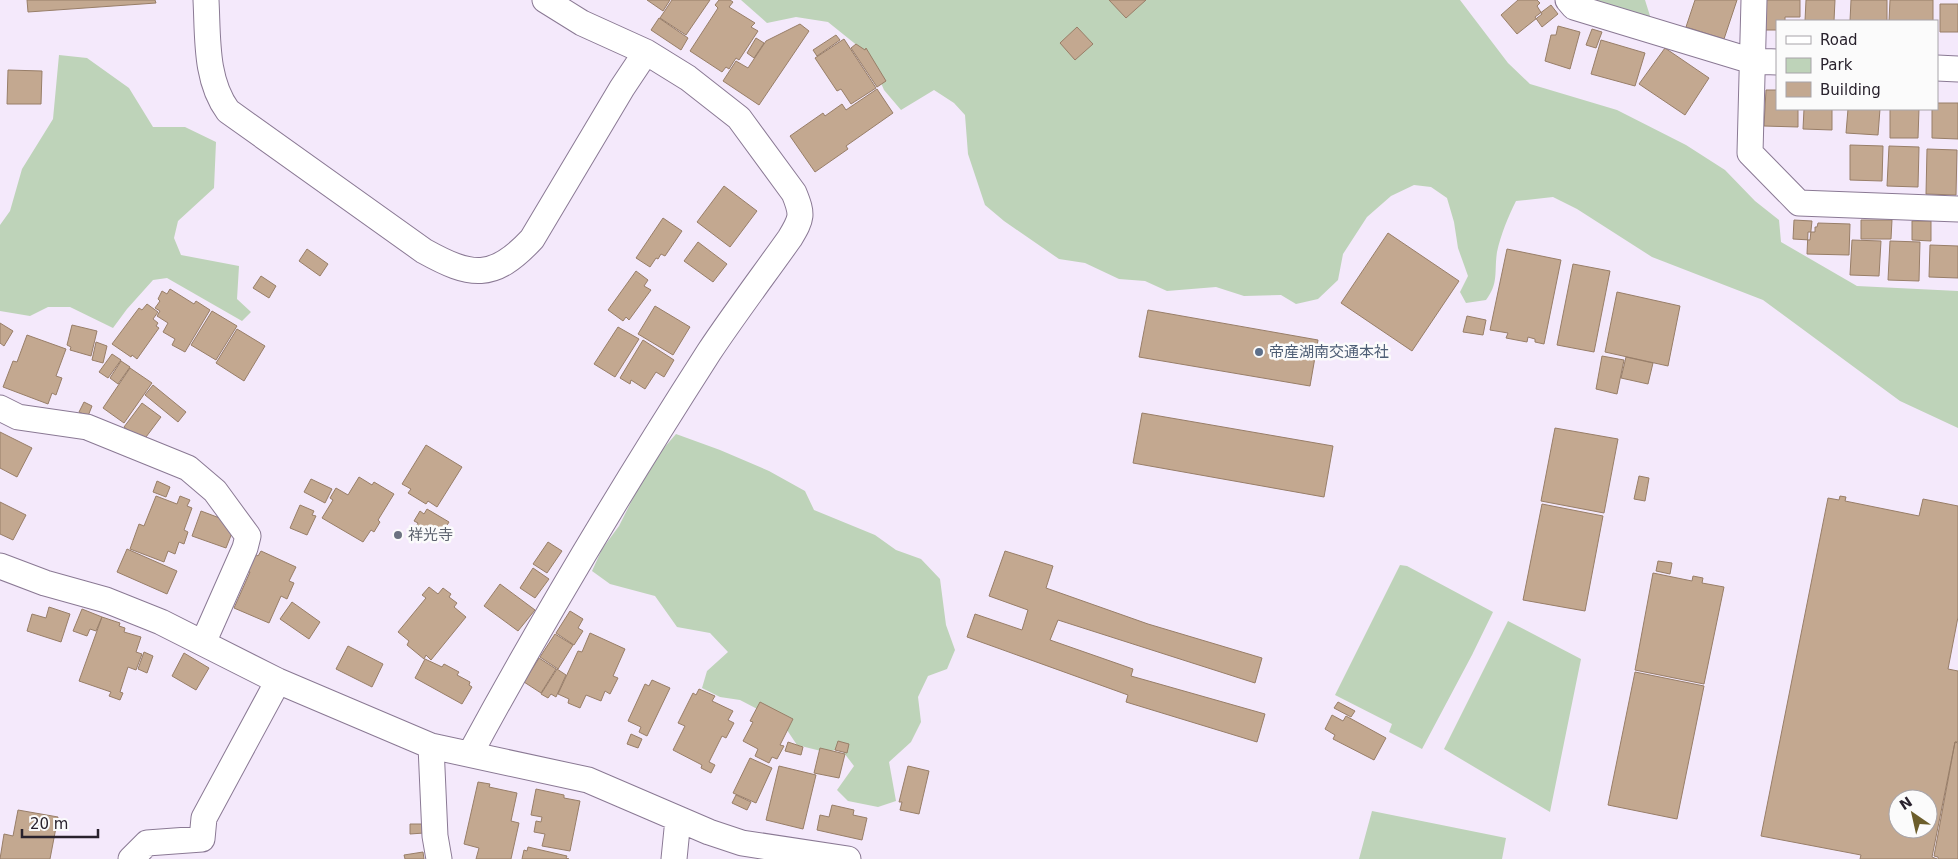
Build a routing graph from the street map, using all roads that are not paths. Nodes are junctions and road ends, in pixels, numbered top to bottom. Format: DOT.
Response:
graph roads {
  1 [pos="206,0"];
  2 [pos="545,0"];
  3 [pos="1568,0"];
  4 [pos="1754,0"];
  5 [pos="646,52"];
  6 [pos="1752,61"];
  7 [pos="1776,62"];
  8 [pos="1938,68"];
  9 [pos="1958,69"];
  10 [pos="1958,209"];
  11 [pos="0,408"];
  12 [pos="0,566"];
  13 [pos="203,643"];
  14 [pos="278,682"];
  15 [pos="431,746"];
  16 [pos="470,754"];
  17 [pos="678,819"];
  18 [pos="131,859"];
  19 [pos="439,859"];
  20 [pos="674,859"];
  21 [pos="848,859"];
  1 -- 5 [label="street"];
  2 -- 5 [label="street"];
  3 -- 6 [label="street"];
  4 -- 6 [label="street"];
  5 -- 16 [label="street"];
  6 -- 7 [label="street"];
  6 -- 10 [label="street"];
  8 -- 9 [label="street"];
  11 -- 13 [label="street"];
  12 -- 13 [label="street"];
  13 -- 14 [label="street"];
  14 -- 15 [label="street"];
  14 -- 18 [label="street"];
  15 -- 16 [label="street"];
  15 -- 19 [label="street"];
  16 -- 17 [label="street"];
  17 -- 20 [label="street"];
  17 -- 21 [label="street"];
}
